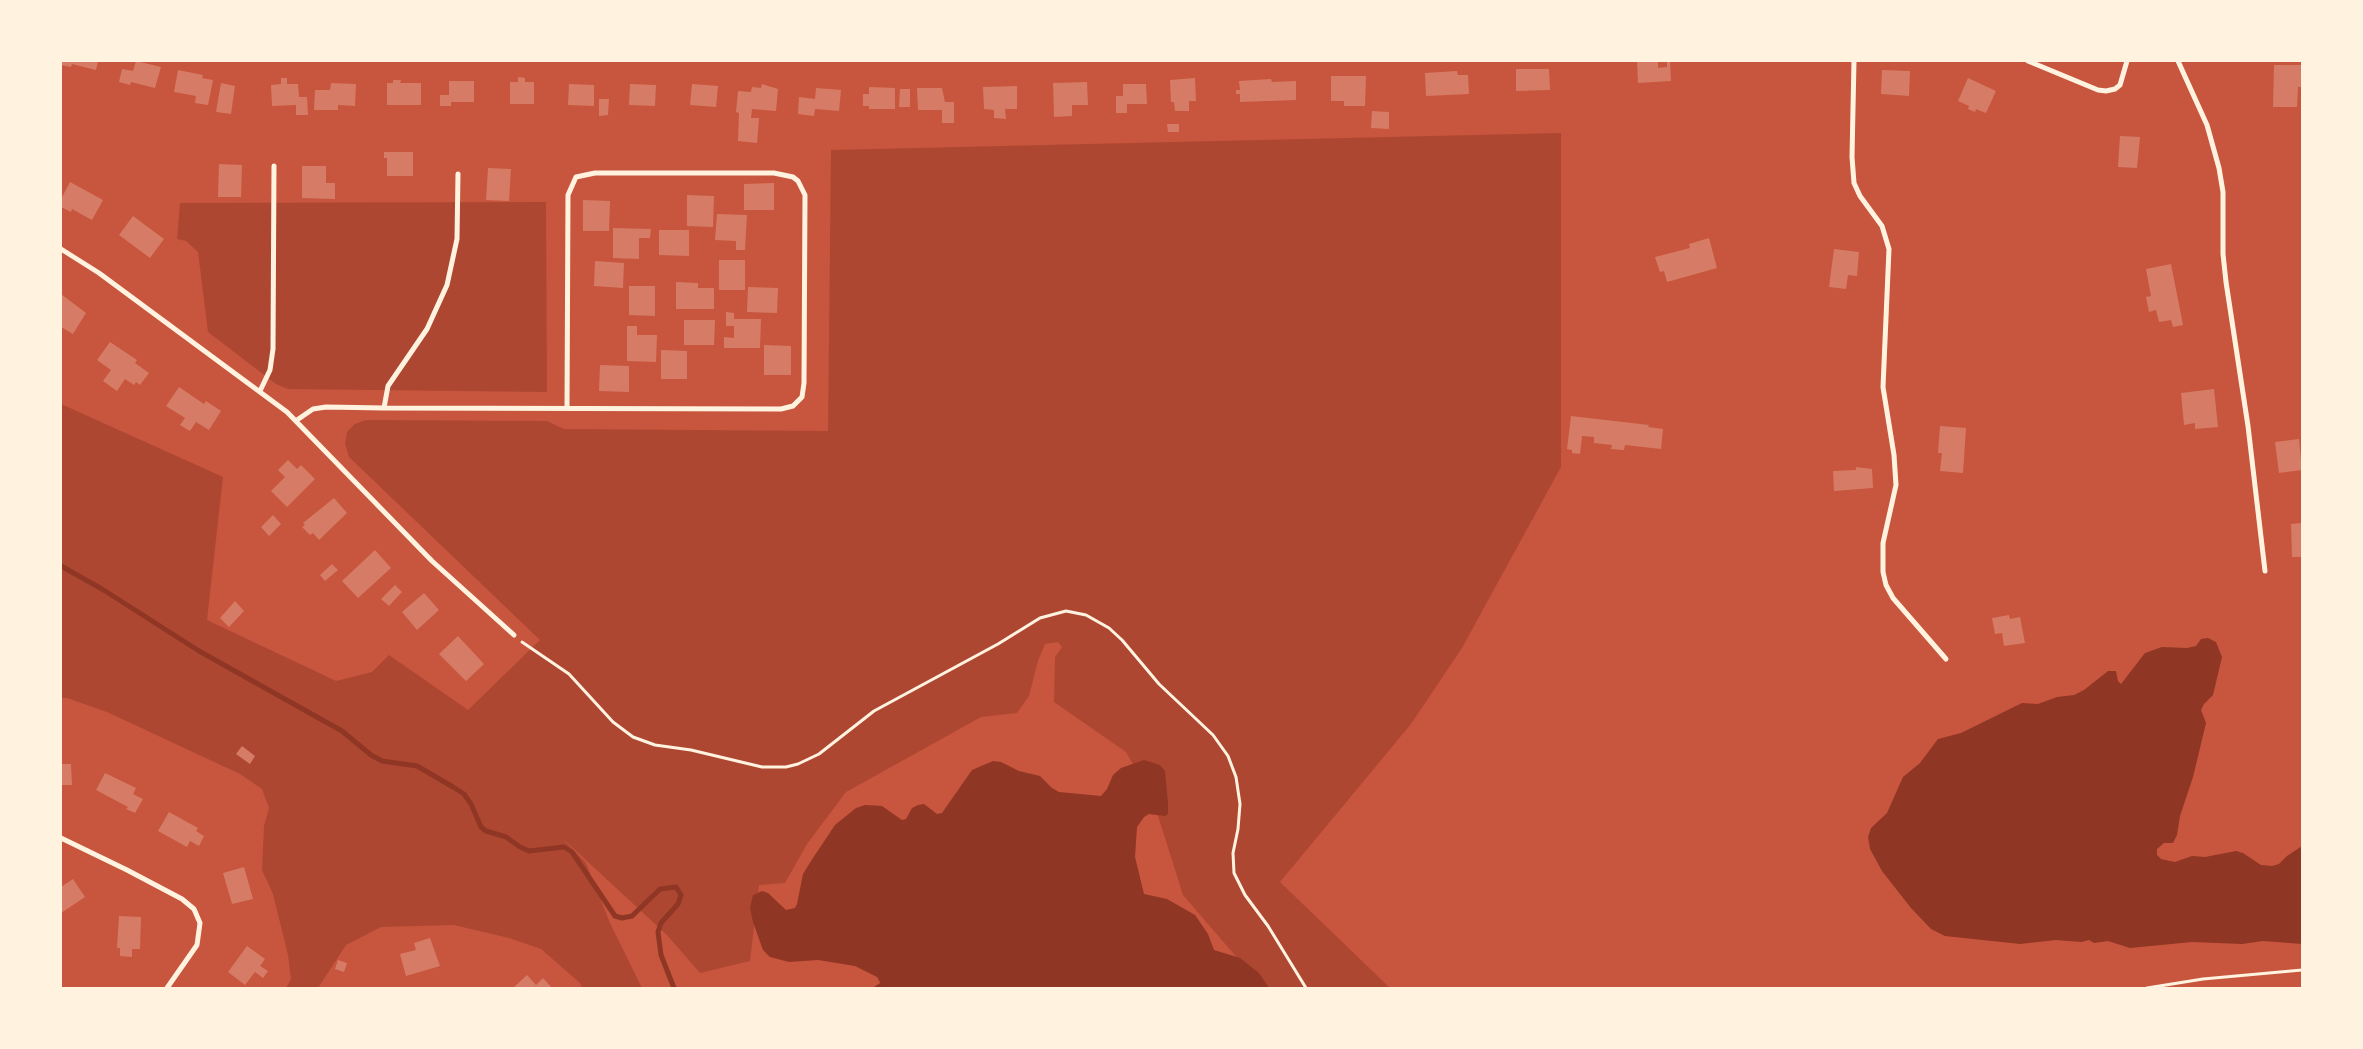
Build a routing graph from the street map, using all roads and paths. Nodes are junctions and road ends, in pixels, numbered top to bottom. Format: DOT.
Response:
graph roads {
  1 [pos="1854,61"];
  2 [pos="2028,61"];
  3 [pos="2127,61"];
  4 [pos="2178,61"];
  5 [pos="274,166"];
  6 [pos="458,174"];
  7 [pos="61,249"];
  8 [pos="260,391"];
  9 [pos="384,408"];
  10 [pos="567,408"];
  11 [pos="297,420"];
  12 [pos="2266,572"];
  13 [pos="514,635"];
  14 [pos="1946,659"];
  15 [pos="61,838"];
  16 [pos="2302,970"];
  17 [pos="167,988"];
  18 [pos="1306,988"];
  19 [pos="2146,988"];
  1 -- 14 [label="street"];
  2 -- 3 [label="street"];
  4 -- 12 [label="street"];
  5 -- 8 [label="street"];
  6 -- 9 [label="street"];
  7 -- 8 [label="street"];
  8 -- 11 [label="street"];
  9 -- 10 [label="street"];
  9 -- 11 [label="street"];
  10 -- 10 [label="street"];
  11 -- 13 [label="street"];
  13 -- 18 [label="path"];
  15 -- 17 [label="street"];
  16 -- 19 [label="path"];
}
